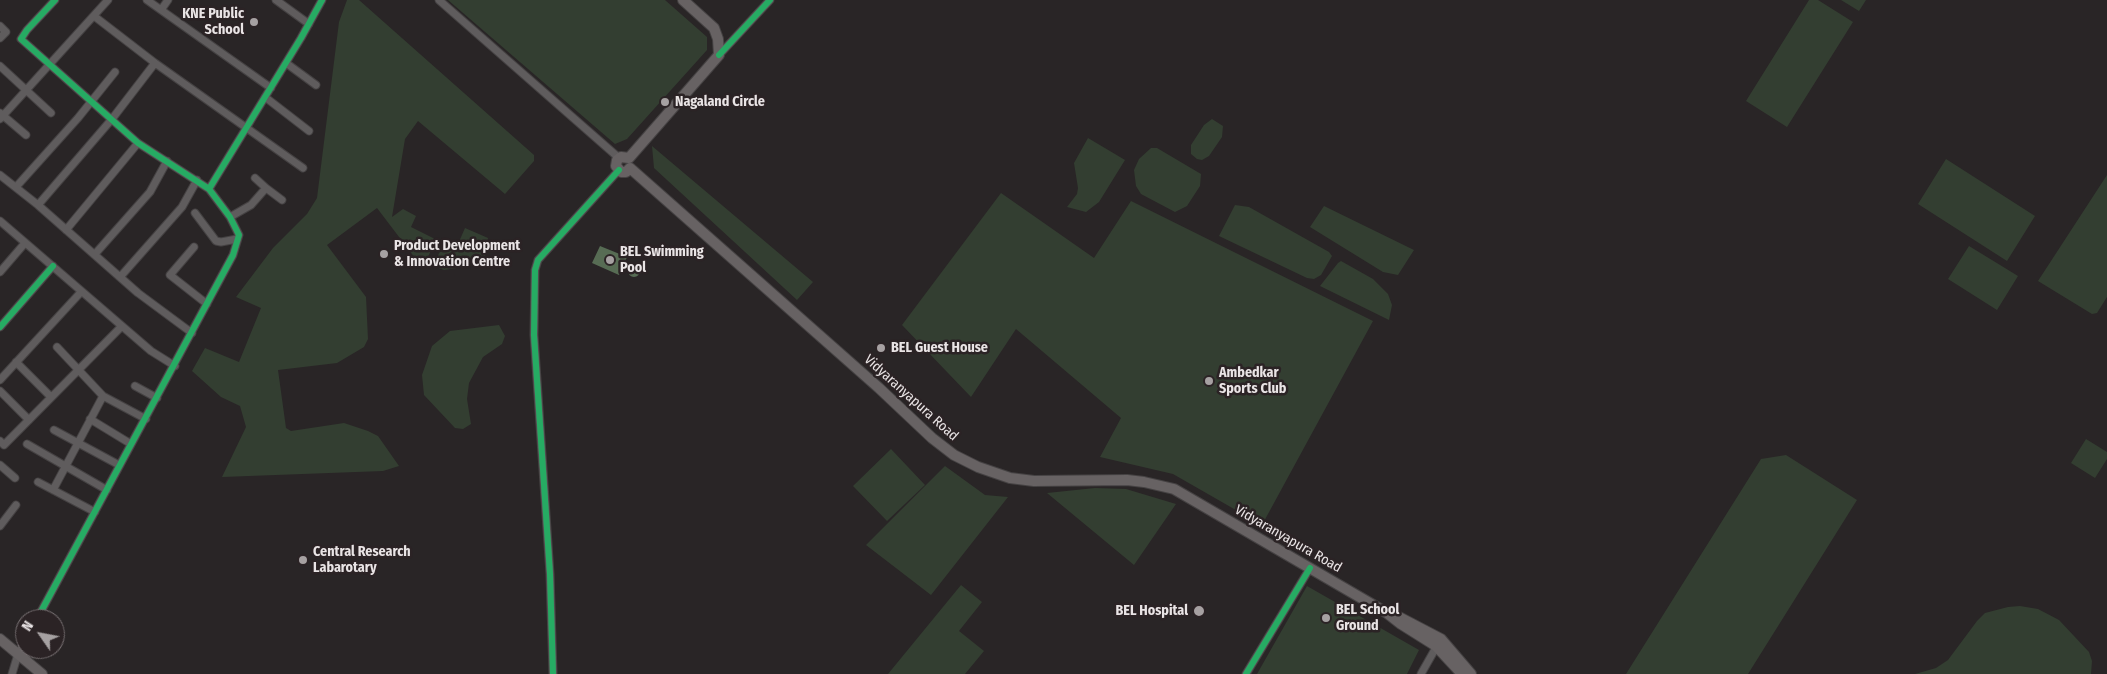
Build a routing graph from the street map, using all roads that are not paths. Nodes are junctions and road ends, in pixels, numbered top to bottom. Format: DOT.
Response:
graph roads {
  1 [pos="55,0"];
  2 [pos="108,0"];
  3 [pos="147,0"];
  4 [pos="168,0"];
  5 [pos="276,0"];
  6 [pos="321,0"];
  7 [pos="438,0"];
  8 [pos="683,0"];
  9 [pos="770,0"];
  10 [pos="161,10"];
  11 [pos="94,16"];
  12 [pos="309,24"];
  13 [pos="0,26"];
  14 [pos="0,38"];
  15 [pos="718,55"];
  16 [pos="155,63"];
  17 [pos="286,63"];
  18 [pos="50,65"];
  19 [pos="0,66"];
  20 [pos="115,72"];
  21 [pos="316,86"];
  22 [pos="271,88"];
  23 [pos="26,91"];
  24 [pos="266,97"];
  25 [pos="92,101"];
  26 [pos="51,113"];
  27 [pos="1,116"];
  28 [pos="112,119"];
  29 [pos="247,127"];
  30 [pos="309,131"];
  31 [pos="26,135"];
  32 [pos="138,143"];
  33 [pos="167,161"];
  34 [pos="626,162"];
  35 [pos="302,168"];
  36 [pos="619,170"];
  37 [pos="0,175"];
  38 [pos="255,178"];
  39 [pos="197,180"];
  40 [pos="16,187"];
  41 [pos="266,188"];
  42 [pos="210,189"];
  43 [pos="282,200"];
  44 [pos="38,205"];
  45 [pos="195,213"];
  46 [pos="230,217"];
  47 [pos="0,222"];
  48 [pos="66,230"];
  49 [pos="237,239"];
  50 [pos="25,243"];
  51 [pos="194,247"];
  52 [pos="95,254"];
  53 [pos="53,266"];
  54 [pos="0,272"];
  55 [pos="121,276"];
  56 [pos="81,292"];
  57 [pos="208,304"];
  58 [pos="122,326"];
  59 [pos="0,327"];
  60 [pos="192,333"];
  61 [pos="57,347"];
  62 [pos="16,362"];
  63 [pos="175,366"];
  64 [pos="79,369"];
  65 [pos="0,380"];
  66 [pos="134,386"];
  67 [pos="0,391"];
  68 [pos="103,396"];
  69 [pos="51,397"];
  70 [pos="157,398"];
  71 [pos="90,419"];
  72 [pos="146,419"];
  73 [pos="29,420"];
  74 [pos="54,430"];
  75 [pos="0,441"];
  76 [pos="76,443"];
  77 [pos="27,444"];
  78 [pos="131,444"];
  79 [pos="0,465"];
  80 [pos="119,465"];
  81 [pos="64,467"];
  82 [pos="15,478"];
  83 [pos="38,482"];
  84 [pos="53,490"];
  85 [pos="107,490"];
  86 [pos="16,506"];
  87 [pos="95,512"];
  88 [pos="0,526"];
  89 [pos="1310,568"];
  90 [pos="42,609"];
  91 [pos="0,639"];
  92 [pos="1438,643"];
  93 [pos="15,652"];
  94 [pos="16,659"];
  95 [pos="24,659"];
  96 [pos="12,674"];
  97 [pos="42,674"];
  98 [pos="553,674"];
  99 [pos="1246,674"];
  100 [pos="1421,674"];
  101 [pos="1462,674"];
  102 [pos="1471,674"];
  1 -- 18 [label="street"];
  2 -- 11 [label="street"];
  3 -- 10 [label="street"];
  4 -- 10 [label="street"];
  5 -- 12 [label="street"];
  6 -- 12 [label="street"];
  7 -- 34 [label="street"];
  8 -- 15 [label="main road"];
  9 -- 15 [label="street"];
  10 -- 22 [label="street"];
  11 -- 16 [label="street"];
  11 -- 18 [label="street"];
  12 -- 17 [label="street"];
  13 -- 14 [label="street"];
  15 -- 34 [label="main road"];
  16 -- 28 [label="street"];
  16 -- 29 [label="street"];
  17 -- 21 [label="street"];
  17 -- 22 [label="street"];
  18 -- 23 [label="street"];
  18 -- 25 [label="street"];
  19 -- 23 [label="street"];
  20 -- 25 [label="street"];
  22 -- 24 [label="street"];
  23 -- 26 [label="street"];
  23 -- 27 [label="street"];
  24 -- 29 [label="street"];
  24 -- 30 [label="street"];
  25 -- 28 [label="street"];
  25 -- 40 [label="street"];
  27 -- 31 [label="street"];
  28 -- 32 [label="street"];
  28 -- 44 [label="street"];
  29 -- 35 [label="street"];
  29 -- 42 [label="street"];
  32 -- 33 [label="street"];
  32 -- 48 [label="street"];
  33 -- 39 [label="street"];
  33 -- 52 [label="street"];
  34 -- 36 [label="main road"];
  34 -- 89 [label="main road, Vidyaranyapura Road"];
  36 -- 98 [label="street"];
  37 -- 40 [label="street"];
  38 -- 41 [label="street"];
  39 -- 42 [label="street"];
  39 -- 55 [label="street"];
  40 -- 44 [label="street"];
  41 -- 43 [label="street"];
  41 -- 46 [label="street"];
  42 -- 46 [label="street"];
  44 -- 48 [label="street"];
  45 -- 49 [label="street"];
  46 -- 49 [label="street"];
  47 -- 50 [label="street"];
  48 -- 52 [label="street"];
  49 -- 57 [label="street"];
  50 -- 53 [label="street"];
  50 -- 54 [label="street"];
  51 -- 57 [label="street"];
  52 -- 55 [label="street"];
  53 -- 56 [label="street"];
  53 -- 59 [label="street"];
  55 -- 60 [label="street"];
  56 -- 58 [label="street"];
  56 -- 62 [label="street"];
  57 -- 60 [label="street"];
  58 -- 63 [label="street"];
  58 -- 64 [label="street"];
  60 -- 63 [label="street"];
  61 -- 64 [label="street"];
  62 -- 65 [label="street"];
  62 -- 69 [label="street"];
  63 -- 70 [label="street"];
  64 -- 68 [label="street"];
  64 -- 69 [label="street"];
  66 -- 70 [label="street"];
  67 -- 73 [label="street"];
  68 -- 71 [label="street"];
  68 -- 72 [label="street"];
  69 -- 73 [label="street"];
  70 -- 72 [label="street"];
  71 -- 76 [label="street"];
  71 -- 78 [label="street"];
  72 -- 78 [label="street"];
  73 -- 75 [label="street"];
  74 -- 76 [label="street"];
  76 -- 80 [label="street"];
  76 -- 81 [label="street"];
  77 -- 81 [label="street"];
  78 -- 80 [label="street"];
  79 -- 82 [label="street"];
  80 -- 85 [label="street"];
  81 -- 84 [label="street"];
  81 -- 85 [label="street"];
  83 -- 84 [label="street"];
  84 -- 87 [label="street"];
  85 -- 87 [label="street"];
  86 -- 88 [label="street"];
  87 -- 90 [label="street"];
  89 -- 92 [label="main road, Vidyaranyapura Road"];
  89 -- 99 [label="street"];
  91 -- 93 [label="main road"];
  92 -- 100 [label="street"];
  92 -- 101 [label="main road, Vidyaranyapura Road"];
  92 -- 102 [label="main road, Vidyaranyapura Road"];
  94 -- 96 [label="street"];
  95 -- 97 [label="main road"];
}
